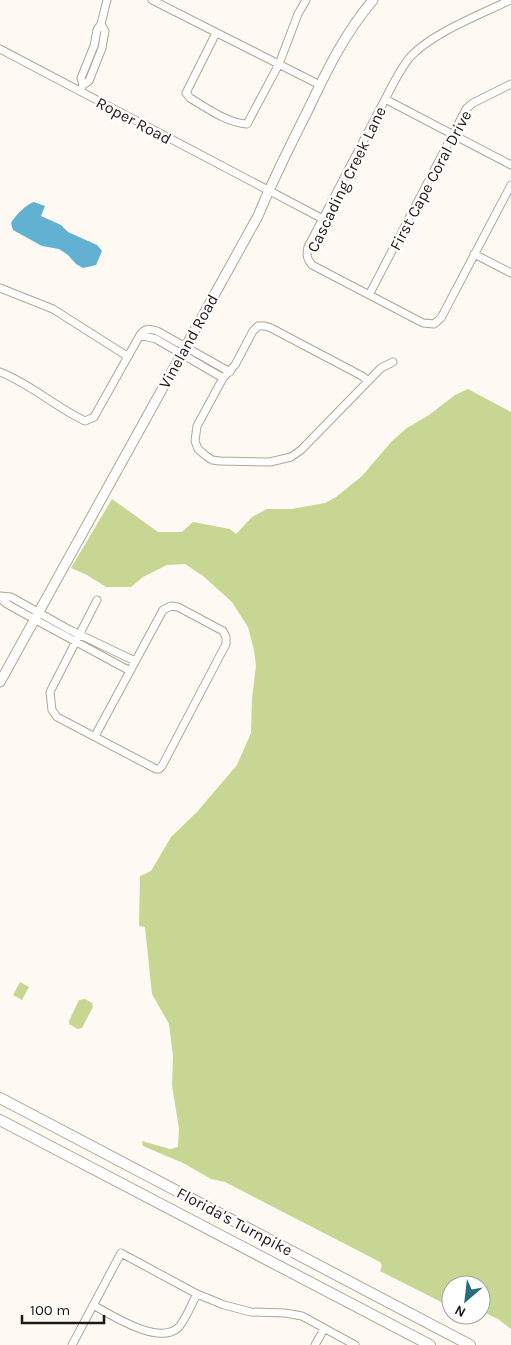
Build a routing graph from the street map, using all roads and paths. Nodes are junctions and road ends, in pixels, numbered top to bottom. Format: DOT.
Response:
graph roads {
  1 [pos="107,0"];
  2 [pos="152,0"];
  3 [pos="306,0"];
  4 [pos="373,0"];
  5 [pos="510,0"];
  6 [pos="102,24"];
  7 [pos="216,33"];
  8 [pos="94,46"];
  9 [pos="102,48"];
  10 [pos="0,49"];
  11 [pos="279,64"];
  12 [pos="511,84"];
  13 [pos="320,85"];
  14 [pos="81,88"];
  15 [pos="385,99"];
  16 [pos="452,134"];
  17 [pos="511,165"];
  18 [pos="511,185"];
  19 [pos="269,190"];
  20 [pos="323,218"];
  21 [pos="474,254"];
  22 [pos="511,273"];
  23 [pos="0,288"];
  24 [pos="369,295"];
  25 [pos="183,351"];
  26 [pos="127,356"];
  27 [pos="393,362"];
  28 [pos="0,372"];
  29 [pos="230,372"];
  30 [pos="223,378"];
  31 [pos="368,381"];
  32 [pos="0,597"];
  33 [pos="16,600"];
  34 [pos="97,600"];
  35 [pos="12,607"];
  36 [pos="36,616"];
  37 [pos="61,630"];
  38 [pos="80,633"];
  39 [pos="75,642"];
  40 [pos="135,661"];
  41 [pos="130,672"];
  42 [pos="0,682"];
  43 [pos="94,736"];
  44 [pos="0,1098"];
  45 [pos="0,1120"];
  46 [pos="197,1294"];
  47 [pos="93,1305"];
  48 [pos="324,1329"];
  49 [pos="352,1343"];
  50 [pos="72,1345"];
  51 [pos="315,1345"];
  52 [pos="430,1345"];
  53 [pos="470,1345"];
  1 -- 6 [label="street"];
  2 -- 7 [label="street"];
  3 -- 11 [label="street"];
  4 -- 13 [label="main road, Vineland Road"];
  5 -- 15 [label="street, Cascading Creek Lane"];
  6 -- 8 [label="street"];
  6 -- 9 [label="street"];
  7 -- 11 [label="street"];
  7 -- 11 [label="street"];
  8 -- 9 [label="street"];
  8 -- 14 [label="street"];
  9 -- 14 [label="street"];
  10 -- 14 [label="street, Roper Road"];
  11 -- 13 [label="street"];
  12 -- 16 [label="street, First Cape Coral Drive"];
  13 -- 19 [label="main road, Vineland Road"];
  14 -- 19 [label="street, Roper Road"];
  15 -- 16 [label="street"];
  15 -- 20 [label="street, Cascading Creek Lane"];
  16 -- 17 [label="street"];
  16 -- 24 [label="street, First Cape Coral Drive"];
  18 -- 21 [label="street"];
  19 -- 20 [label="street, Roper Road"];
  19 -- 25 [label="main road, Vineland Road"];
  20 -- 24 [label="street, Cascading Creek Lane"];
  21 -- 22 [label="street"];
  21 -- 24 [label="street, Cascading Creek Lane"];
  23 -- 26 [label="street"];
  25 -- 26 [label="street"];
  25 -- 29 [label="street"];
  25 -- 30 [label="street"];
  25 -- 36 [label="main road, Vineland Road"];
  26 -- 28 [label="street"];
  27 -- 31 [label="street"];
  29 -- 30 [label="street"];
  29 -- 31 [label="street"];
  30 -- 31 [label="street"];
  32 -- 33 [label="street"];
  32 -- 35 [label="street"];
  33 -- 35 [label="street"];
  33 -- 36 [label="street"];
  34 -- 38 [label="street"];
  35 -- 36 [label="street"];
  36 -- 37 [label="street"];
  36 -- 42 [label="main road, Vineland Road"];
  37 -- 38 [label="street"];
  37 -- 39 [label="street"];
  38 -- 39 [label="street"];
  38 -- 40 [label="street"];
  39 -- 41 [label="street"];
  39 -- 43 [label="street"];
  40 -- 41 [label="street"];
  40 -- 43 [label="street"];
  41 -- 43 [label="street"];
  44 -- 53 [label="highway, Florida's Turnpike"];
  45 -- 52 [label="highway, Florida's Turnpike"];
  46 -- 47 [label="street"];
  46 -- 47 [label="street"];
  46 -- 48 [label="street"];
  47 -- 50 [label="street"];
  48 -- 49 [label="street"];
  48 -- 51 [label="street"];
}
